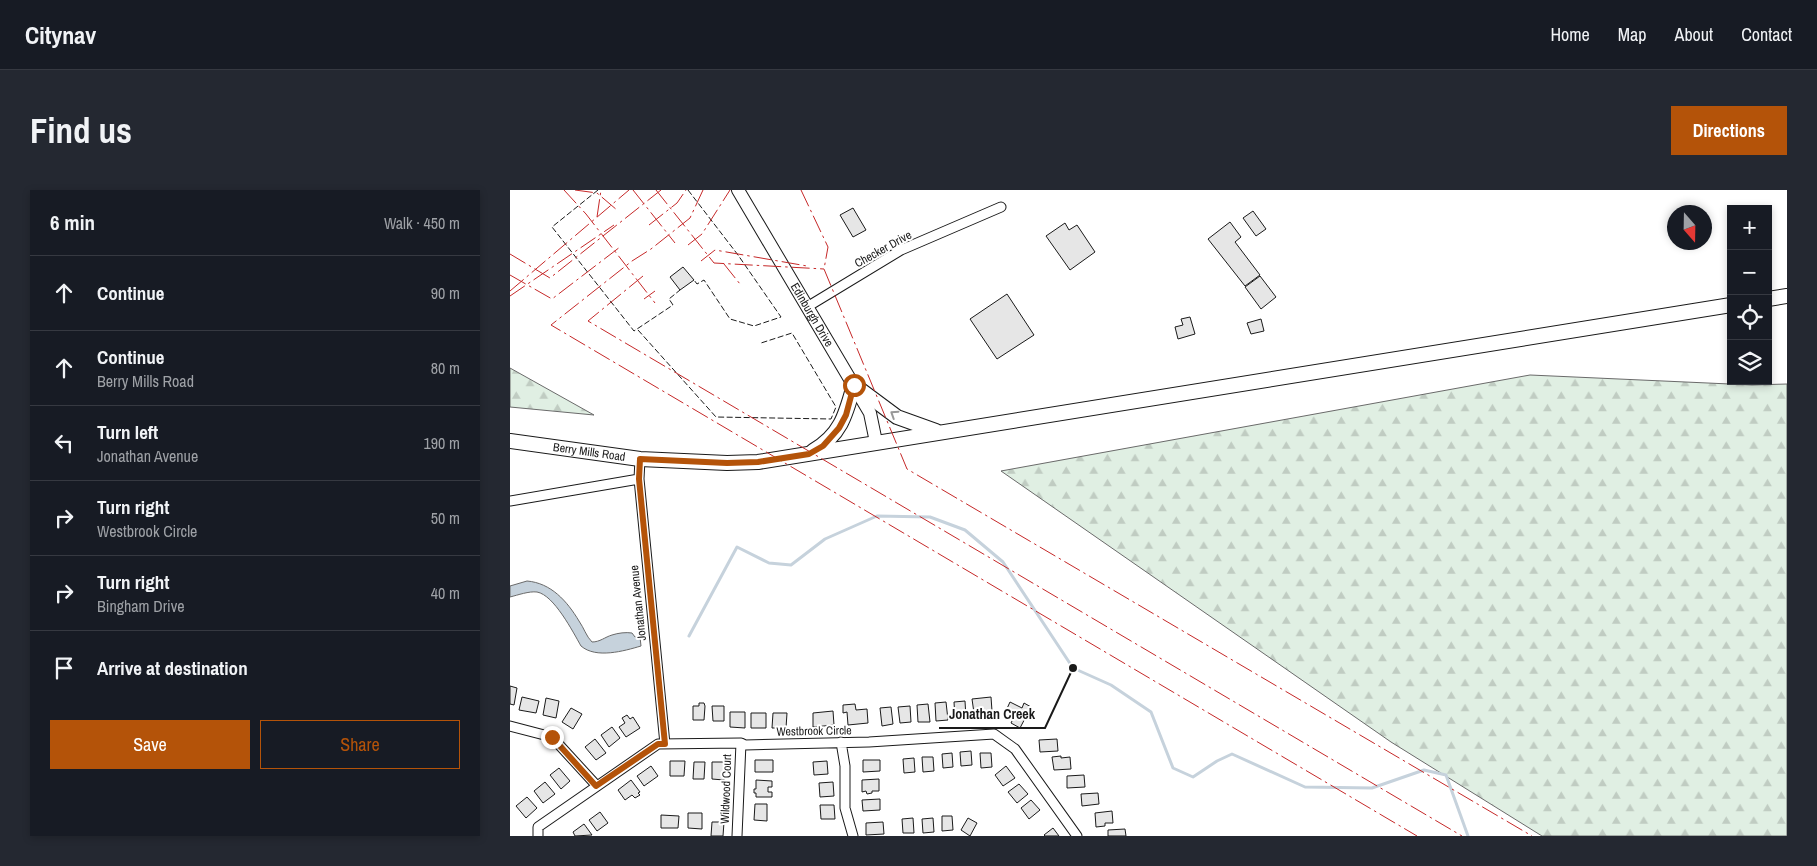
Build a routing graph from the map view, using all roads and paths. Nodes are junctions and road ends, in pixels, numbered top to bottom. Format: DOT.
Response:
graph roads {
  1 [pos="738,190"];
  2 [pos="1001,207"];
  3 [pos="1787,296"];
  4 [pos="1772,298"];
  5 [pos="1727,306"];
  6 [pos="807,307"];
  7 [pos="854,385"];
  8 [pos="939,432"];
  9 [pos="510,441"];
  10 [pos="876,442"];
  11 [pos="809,454"];
  12 [pos="640,459"];
  13 [pos="639,479"];
  14 [pos="510,501"];
  15 [pos="510,726"];
  16 [pos="841,742"];
  17 [pos="741,743"];
  18 [pos="665,744"];
  19 [pos="596,786"];
  20 [pos="538,836"];
  21 [pos="737,836"];
  22 [pos="853,836"];
  23 [pos="1077,836"];
  1 -- 6 [label="street, Edinburgh Drive"];
  2 -- 6 [label="street, Checker Drive"];
  3 -- 4 [label="main road"];
  5 -- 8 [label="main road, Berry Mills Road"];
  6 -- 7 [label="street, Edinburgh Drive"];
  8 -- 7 [label="main road, one-way"];
  7 -- 10 [label="street, Edinburgh Drive"];
  7 -- 11 [label="main road"];
  8 -- 10 [label="main road, Berry Mills Road"];
  9 -- 12 [label="main road, Berry Mills Road"];
  10 -- 11 [label="main road, Berry Mills Road"];
  11 -- 12 [label="main road, Berry Mills Road"];
  12 -- 13 [label="street, Jonathan Avenue"];
  13 -- 14 [label="street"];
  13 -- 18 [label="street, Jonathan Avenue"];
  15 -- 19 [label="street"];
  16 -- 17 [label="street, Westbrook Circle"];
  16 -- 22 [label="street"];
  16 -- 23 [label="street, Westbrook Circle"];
  17 -- 18 [label="street, Westbrook Circle"];
  17 -- 21 [label="street, Wildwood Court"];
  18 -- 19 [label="street, Westbrook Circle"];
  19 -- 20 [label="street, Westbrook Circle"];
}
